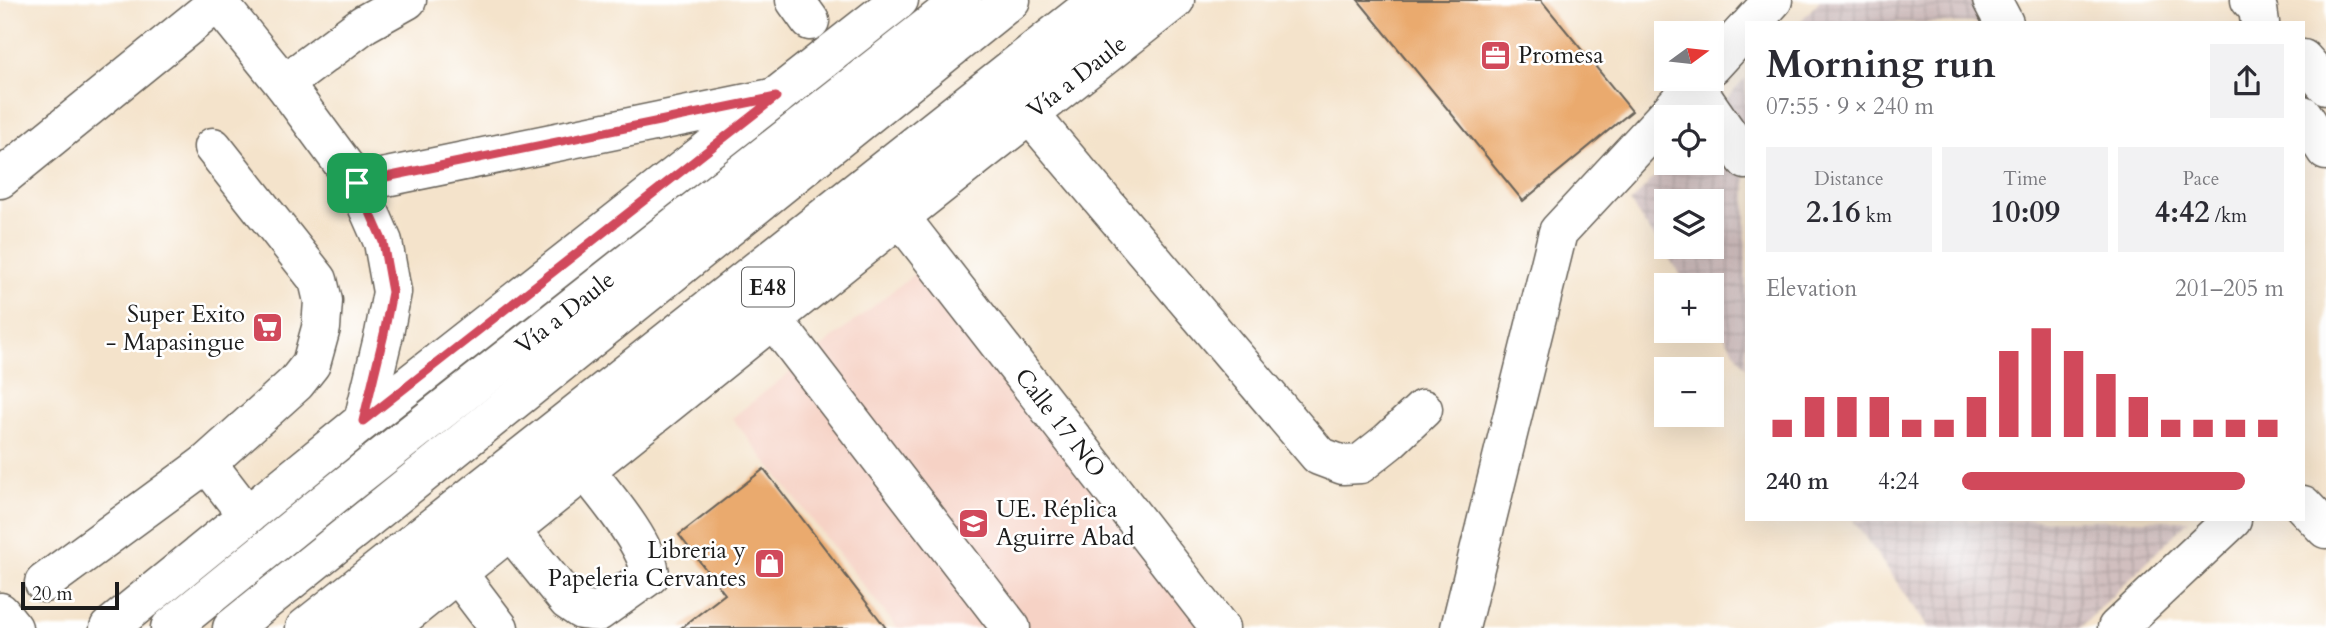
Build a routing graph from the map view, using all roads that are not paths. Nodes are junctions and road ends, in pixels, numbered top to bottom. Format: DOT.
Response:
graph roads {
  1 [pos="407,0"];
  2 [pos="899,0"];
  3 [pos="962,0"];
  4 [pos="1010,0"];
  5 [pos="1098,0"];
  6 [pos="1128,0"];
  7 [pos="1175,0"];
  8 [pos="1773,0"];
  9 [pos="1992,0"];
  10 [pos="217,1"];
  11 [pos="1754,21"];
  12 [pos="2003,21"];
  13 [pos="1745,30"];
  14 [pos="1724,53"];
  15 [pos="2305,61"];
  16 [pos="284,84"];
  17 [pos="2326,85"];
  18 [pos="1689,91"];
  19 [pos="1709,91"];
  20 [pos="776,97"];
  21 [pos="1030,114"];
  22 [pos="2305,118"];
  23 [pos="213,147"];
  24 [pos="2326,151"];
  25 [pos="1745,158"];
  26 [pos="0,179"];
  27 [pos="357,183"];
  28 [pos="900,217"];
  29 [pos="773,319"];
  30 [pos="1423,409"];
  31 [pos="363,421"];
  32 [pos="207,463"];
  33 [pos="586,471"];
  34 [pos="2305,507"];
  35 [pos="247,515"];
  36 [pos="2231,521"];
  37 [pos="2326,530"];
  38 [pos="512,531"];
  39 [pos="458,574"];
  40 [pos="44,583"];
  41 [pos="0,612"];
  42 [pos="13,628"];
  43 [pos="109,628"];
  44 [pos="170,628"];
  45 [pos="232,628"];
  46 [pos="305,628"];
  47 [pos="342,628"];
  48 [pos="389,628"];
  49 [pos="499,628"];
  50 [pos="1011,628"];
  51 [pos="1220,628"];
  52 [pos="1460,628"];
  53 [pos="2117,628"];
  1 -- 16 [label="main road"];
  2 -- 20 [label="main road, Vía a Daule"];
  3 -- 44 [label="main road, Vía a Daule"];
  4 -- 45 [label="main road, Vía a Daule"];
  5 -- 46 [label="main road"];
  6 -- 47 [label="main road, Vía a Daule / E48"];
  7 -- 21 [label="main road, Vía a Daule / E48"];
  8 -- 11 [label="main road"];
  9 -- 12 [label="main road"];
  10 -- 16 [label="main road"];
  10 -- 26 [label="main road"];
  13 -- 14 [label="main road"];
  15 -- 17 [label="main road"];
  16 -- 27 [label="main road"];
  18 -- 52 [label="main road"];
  19 -- 25 [label="main road"];
  20 -- 27 [label="main road"];
  20 -- 31 [label="main road, Vía a Daule"];
  21 -- 28 [label="main road, Vía a Daule / E48"];
  21 -- 30 [label="main road"];
  22 -- 24 [label="main road"];
  23 -- 32 [label="main road"];
  27 -- 31 [label="main road"];
  28 -- 29 [label="main road, Vía a Daule / E48"];
  28 -- 51 [label="main road, Calle 17 NO"];
  29 -- 33 [label="main road, Vía a Daule / E48"];
  29 -- 50 [label="main road"];
  31 -- 35 [label="main road, Vía a Daule"];
  32 -- 35 [label="main road"];
  32 -- 40 [label="main road"];
  33 -- 38 [label="main road, Vía a Daule / E48"];
  33 -- 38 [label="main road"];
  34 -- 37 [label="main road"];
  35 -- 43 [label="main road, Vía a Daule"];
  36 -- 53 [label="main road"];
  38 -- 39 [label="main road, Vía a Daule / E48"];
  39 -- 48 [label="main road, Vía a Daule / E48"];
  39 -- 49 [label="main road"];
  41 -- 42 [label="main road"];
}
